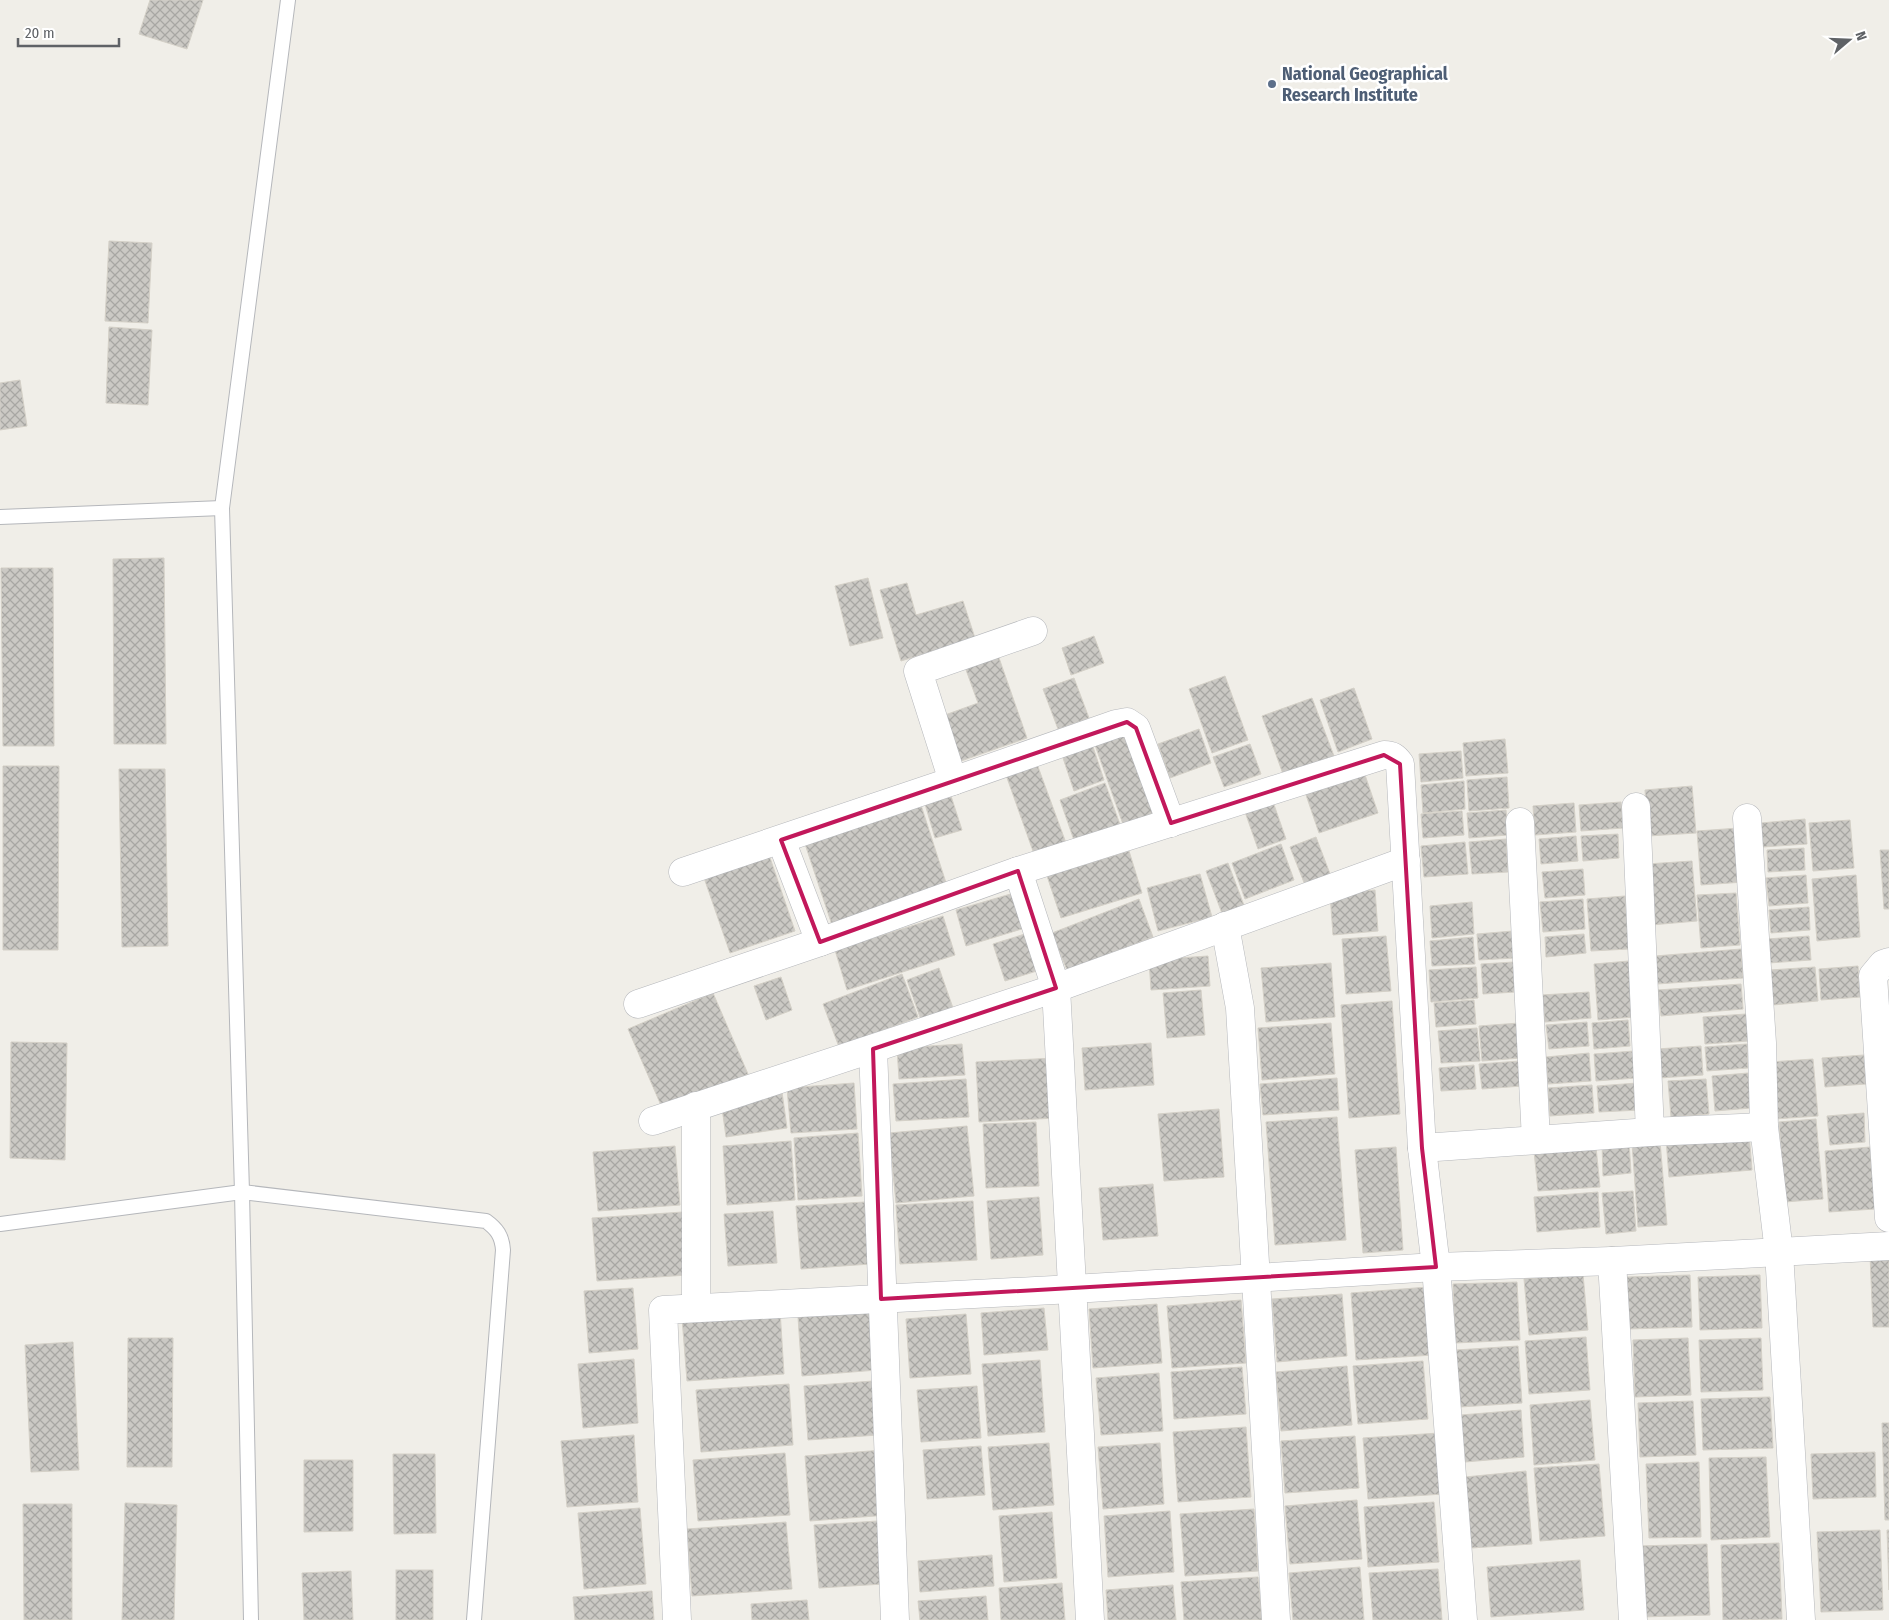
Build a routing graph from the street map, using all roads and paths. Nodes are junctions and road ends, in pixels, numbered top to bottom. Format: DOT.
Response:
graph roads {
  1 [pos="288,0"];
  2 [pos="222,508"];
  3 [pos="0,517"];
  4 [pos="1033,631"];
  5 [pos="954,781"];
  6 [pos="1636,807"];
  7 [pos="1747,818"];
  8 [pos="1520,822"];
  9 [pos="1170,823"];
  10 [pos="781,840"];
  11 [pos="1406,861"];
  12 [pos="1018,871"];
  13 [pos="683,872"];
  14 [pos="1225,926"];
  15 [pos="820,942"];
  16 [pos="1889,962"];
  17 [pos="1056,988"];
  18 [pos="638,1004"];
  19 [pos="873,1049"];
  20 [pos="696,1106"];
  21 [pos="1885,1115"];
  22 [pos="653,1120"];
  23 [pos="1764,1127"];
  24 [pos="1650,1132"];
  25 [pos="1536,1140"];
  26 [pos="1422,1148"];
  27 [pos="242,1192"];
  28 [pos="1889,1218"];
  29 [pos="0,1224"];
  30 [pos="1889,1246"];
  31 [pos="1779,1252"];
  32 [pos="1612,1261"];
  33 [pos="1436,1267"];
  34 [pos="1256,1278"];
  35 [pos="1073,1289"];
  36 [pos="881,1299"];
  37 [pos="696,1308"];
  38 [pos="251,1620"];
  39 [pos="474,1620"];
  40 [pos="677,1620"];
  41 [pos="895,1620"];
  42 [pos="1090,1620"];
  43 [pos="1276,1620"];
  44 [pos="1463,1620"];
  45 [pos="1632,1620"];
  46 [pos="1801,1620"];
  1 -- 2 [label="lane"];
  2 -- 3 [label="lane"];
  2 -- 27 [label="lane"];
  4 -- 5 [label="street"];
  5 -- 9 [label="street"];
  5 -- 10 [label="street"];
  6 -- 24 [label="street"];
  7 -- 23 [label="street"];
  8 -- 25 [label="street"];
  9 -- 11 [label="street"];
  9 -- 12 [label="street"];
  10 -- 13 [label="street"];
  10 -- 15 [label="street"];
  11 -- 14 [label="street"];
  11 -- 26 [label="street"];
  12 -- 15 [label="street"];
  12 -- 17 [label="street"];
  14 -- 17 [label="street"];
  14 -- 34 [label="street"];
  15 -- 18 [label="street"];
  16 -- 21 [label="street"];
  17 -- 19 [label="street"];
  17 -- 35 [label="street"];
  19 -- 20 [label="street"];
  19 -- 36 [label="street"];
  20 -- 22 [label="street"];
  20 -- 37 [label="street"];
  21 -- 28 [label="street"];
  23 -- 24 [label="street"];
  23 -- 31 [label="street"];
  24 -- 25 [label="street"];
  25 -- 26 [label="street"];
  26 -- 33 [label="street"];
  27 -- 29 [label="lane"];
  27 -- 38 [label="lane"];
  27 -- 39 [label="lane"];
  30 -- 31 [label="street"];
  31 -- 32 [label="street"];
  31 -- 46 [label="street"];
  32 -- 33 [label="street"];
  32 -- 45 [label="street"];
  33 -- 34 [label="street"];
  33 -- 44 [label="street"];
  34 -- 35 [label="street"];
  34 -- 43 [label="street"];
  35 -- 36 [label="street"];
  35 -- 42 [label="street"];
  36 -- 37 [label="street"];
  36 -- 41 [label="street"];
  37 -- 40 [label="street"];
}
